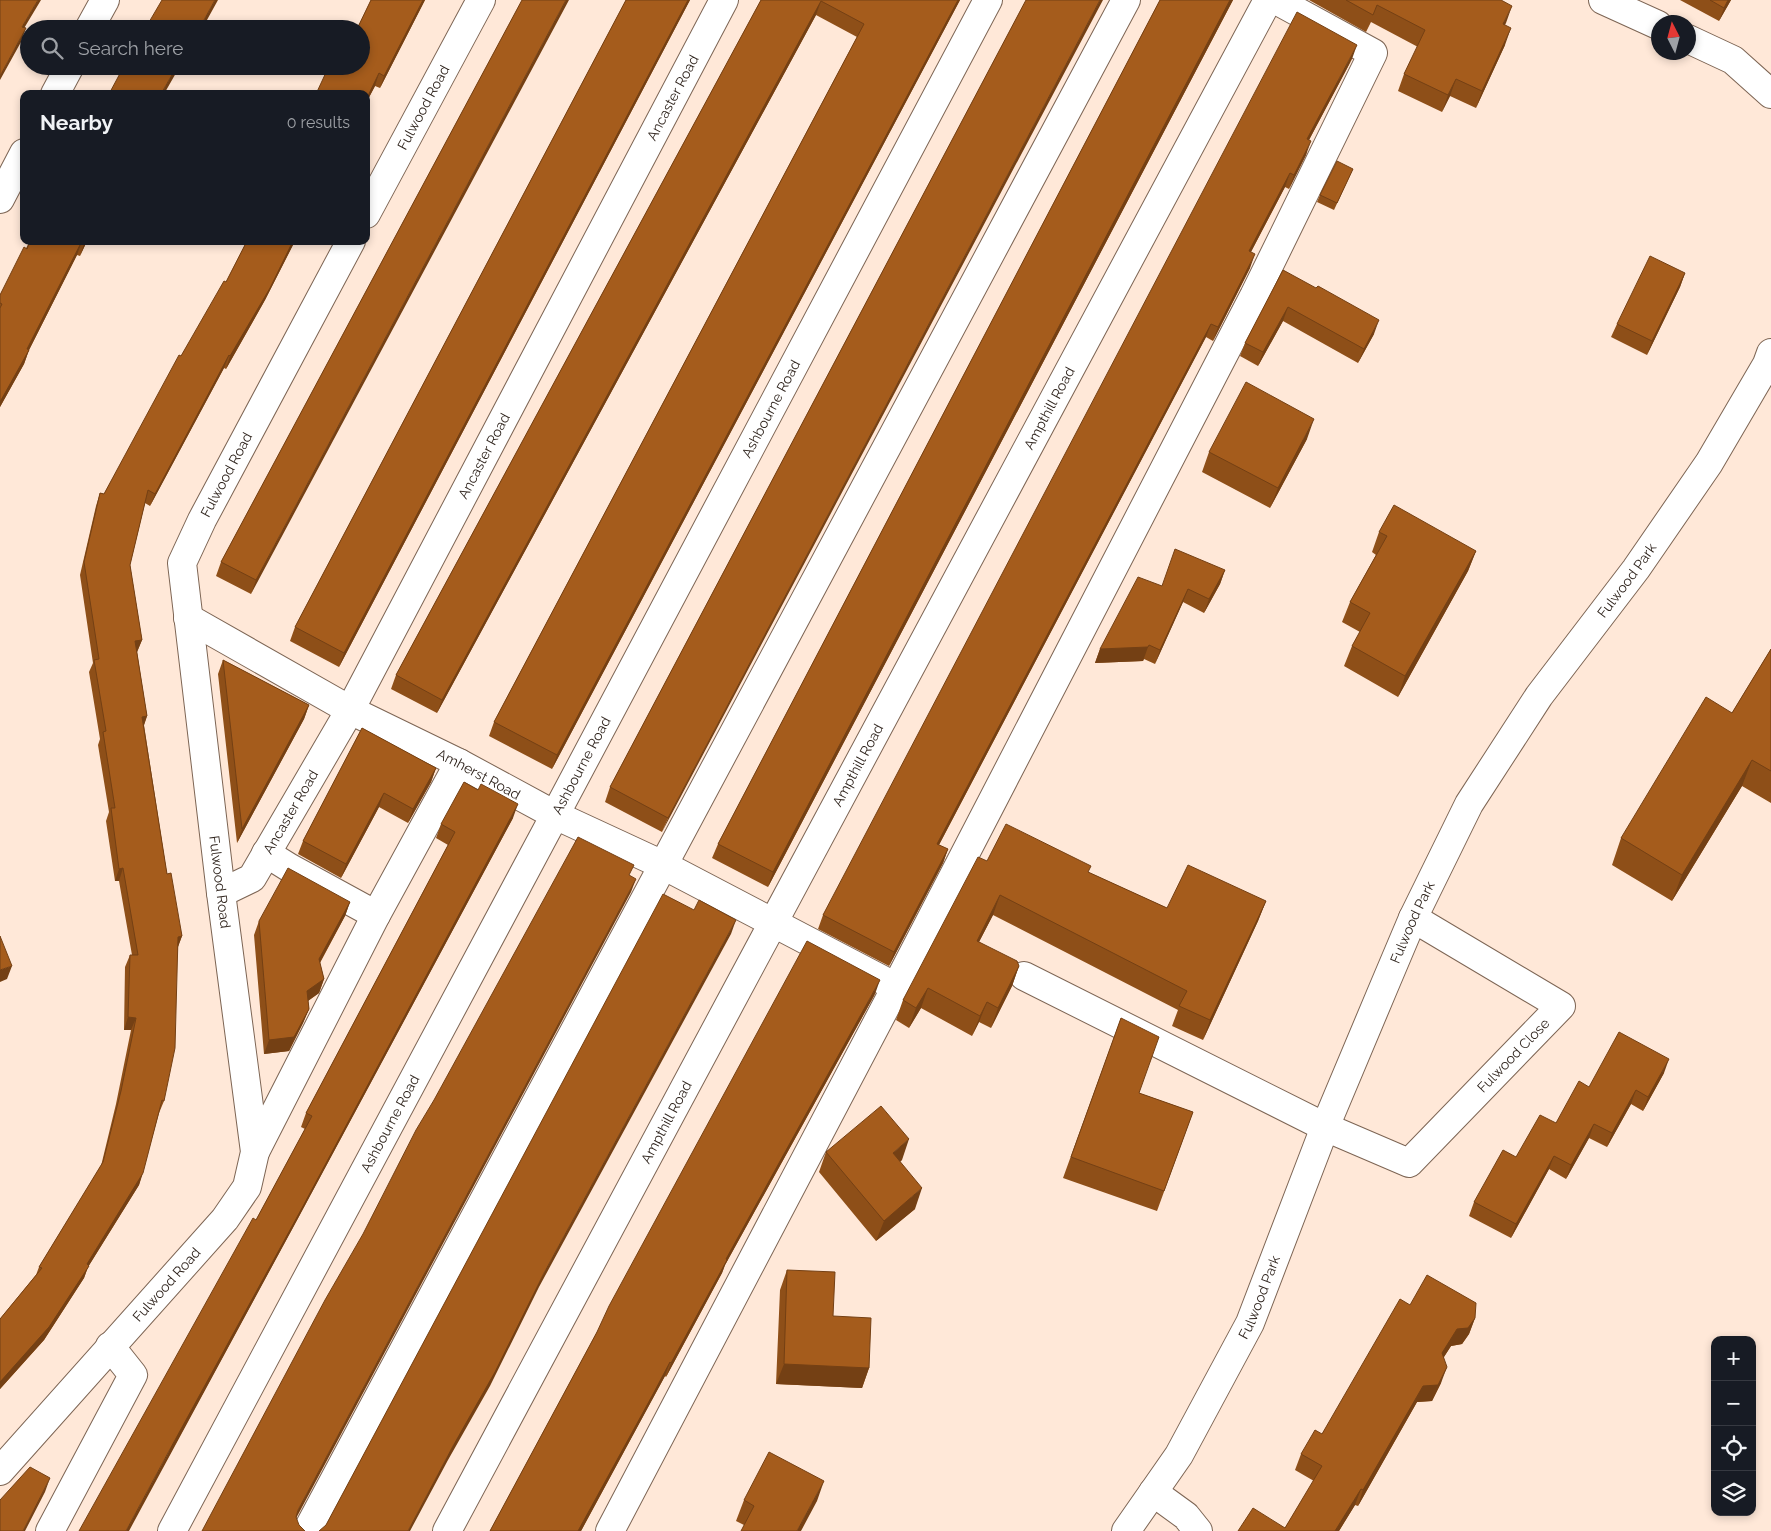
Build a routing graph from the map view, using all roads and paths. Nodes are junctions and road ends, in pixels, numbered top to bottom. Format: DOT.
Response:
graph roads {
  1 [pos="104,0"];
  2 [pos="480,0"];
  3 [pos="724,0"];
  4 [pos="988,0"];
  5 [pos="1126,0"];
  6 [pos="1268,0"];
  7 [pos="1276,0"];
  8 [pos="1603,0"];
  9 [pos="94,20"];
  10 [pos="1651,23"];
  11 [pos="1696,43"];
  12 [pos="65,75"];
  13 [pos="57,90"];
  14 [pos="1771,94"];
  15 [pos="20,162"];
  16 [pos="0,199"];
  17 [pos="370,206"];
  18 [pos="349,245"];
  19 [pos="1771,353"];
  20 [pos="188,618"];
  21 [pos="350,710"];
  22 [pos="459,763"];
  23 [pos="555,816"];
  24 [pos="266,853"];
  25 [pos="663,865"];
  26 [pos="221,893"];
  27 [pos="376,915"];
  28 [pos="1413,918"];
  29 [pos="774,922"];
  30 [pos="1024,976"];
  31 [pos="896,987"];
  32 [pos="1325,1127"];
  33 [pos="255,1152"];
  34 [pos="110,1346"];
  35 [pos="0,1471"];
  36 [pos="1153,1492"];
  37 [pos="50,1531"];
  38 [pos="172,1531"];
  39 [pos="307,1531"];
  40 [pos="447,1531"];
  41 [pos="610,1531"];
  42 [pos="1126,1531"];
  43 [pos="1198,1531"];
  1 -- 9 [label="street"];
  2 -- 17 [label="street, Fulwood Road"];
  3 -- 21 [label="street, Ancaster Road"];
  4 -- 23 [label="street, Ashbourne Road"];
  5 -- 25 [label="street"];
  6 -- 29 [label="street, Ampthill Road"];
  7 -- 31 [label="street"];
  8 -- 10 [label="street"];
  11 -- 14 [label="street"];
  12 -- 13 [label="street"];
  15 -- 16 [label="street"];
  18 -- 20 [label="street, Fulwood Road"];
  19 -- 28 [label="street, Fulwood Park"];
  20 -- 21 [label="street, Amherst Road"];
  20 -- 26 [label="street, Fulwood Road"];
  21 -- 22 [label="street, Amherst Road"];
  21 -- 24 [label="street, Ancaster Road"];
  22 -- 23 [label="street, Amherst Road"];
  22 -- 27 [label="street"];
  23 -- 25 [label="street, Amherst Road"];
  23 -- 38 [label="street, Ashbourne Road"];
  24 -- 26 [label="street, Ancaster Road"];
  24 -- 27 [label="street"];
  25 -- 29 [label="street, Amherst Road"];
  25 -- 39 [label="street"];
  26 -- 33 [label="street, Fulwood Road"];
  27 -- 33 [label="street"];
  28 -- 32 [label="street, Fulwood Park"];
  28 -- 32 [label="street, Fulwood Close"];
  29 -- 31 [label="street, Amherst Road"];
  29 -- 40 [label="street, Ampthill Road"];
  30 -- 32 [label="street"];
  31 -- 41 [label="street"];
  32 -- 36 [label="street, Fulwood Park"];
  33 -- 34 [label="street, Fulwood Road"];
  34 -- 35 [label="street, Fulwood Road"];
  34 -- 37 [label="street"];
  36 -- 42 [label="street, Fulwood Park"];
  36 -- 43 [label="street"];
}
